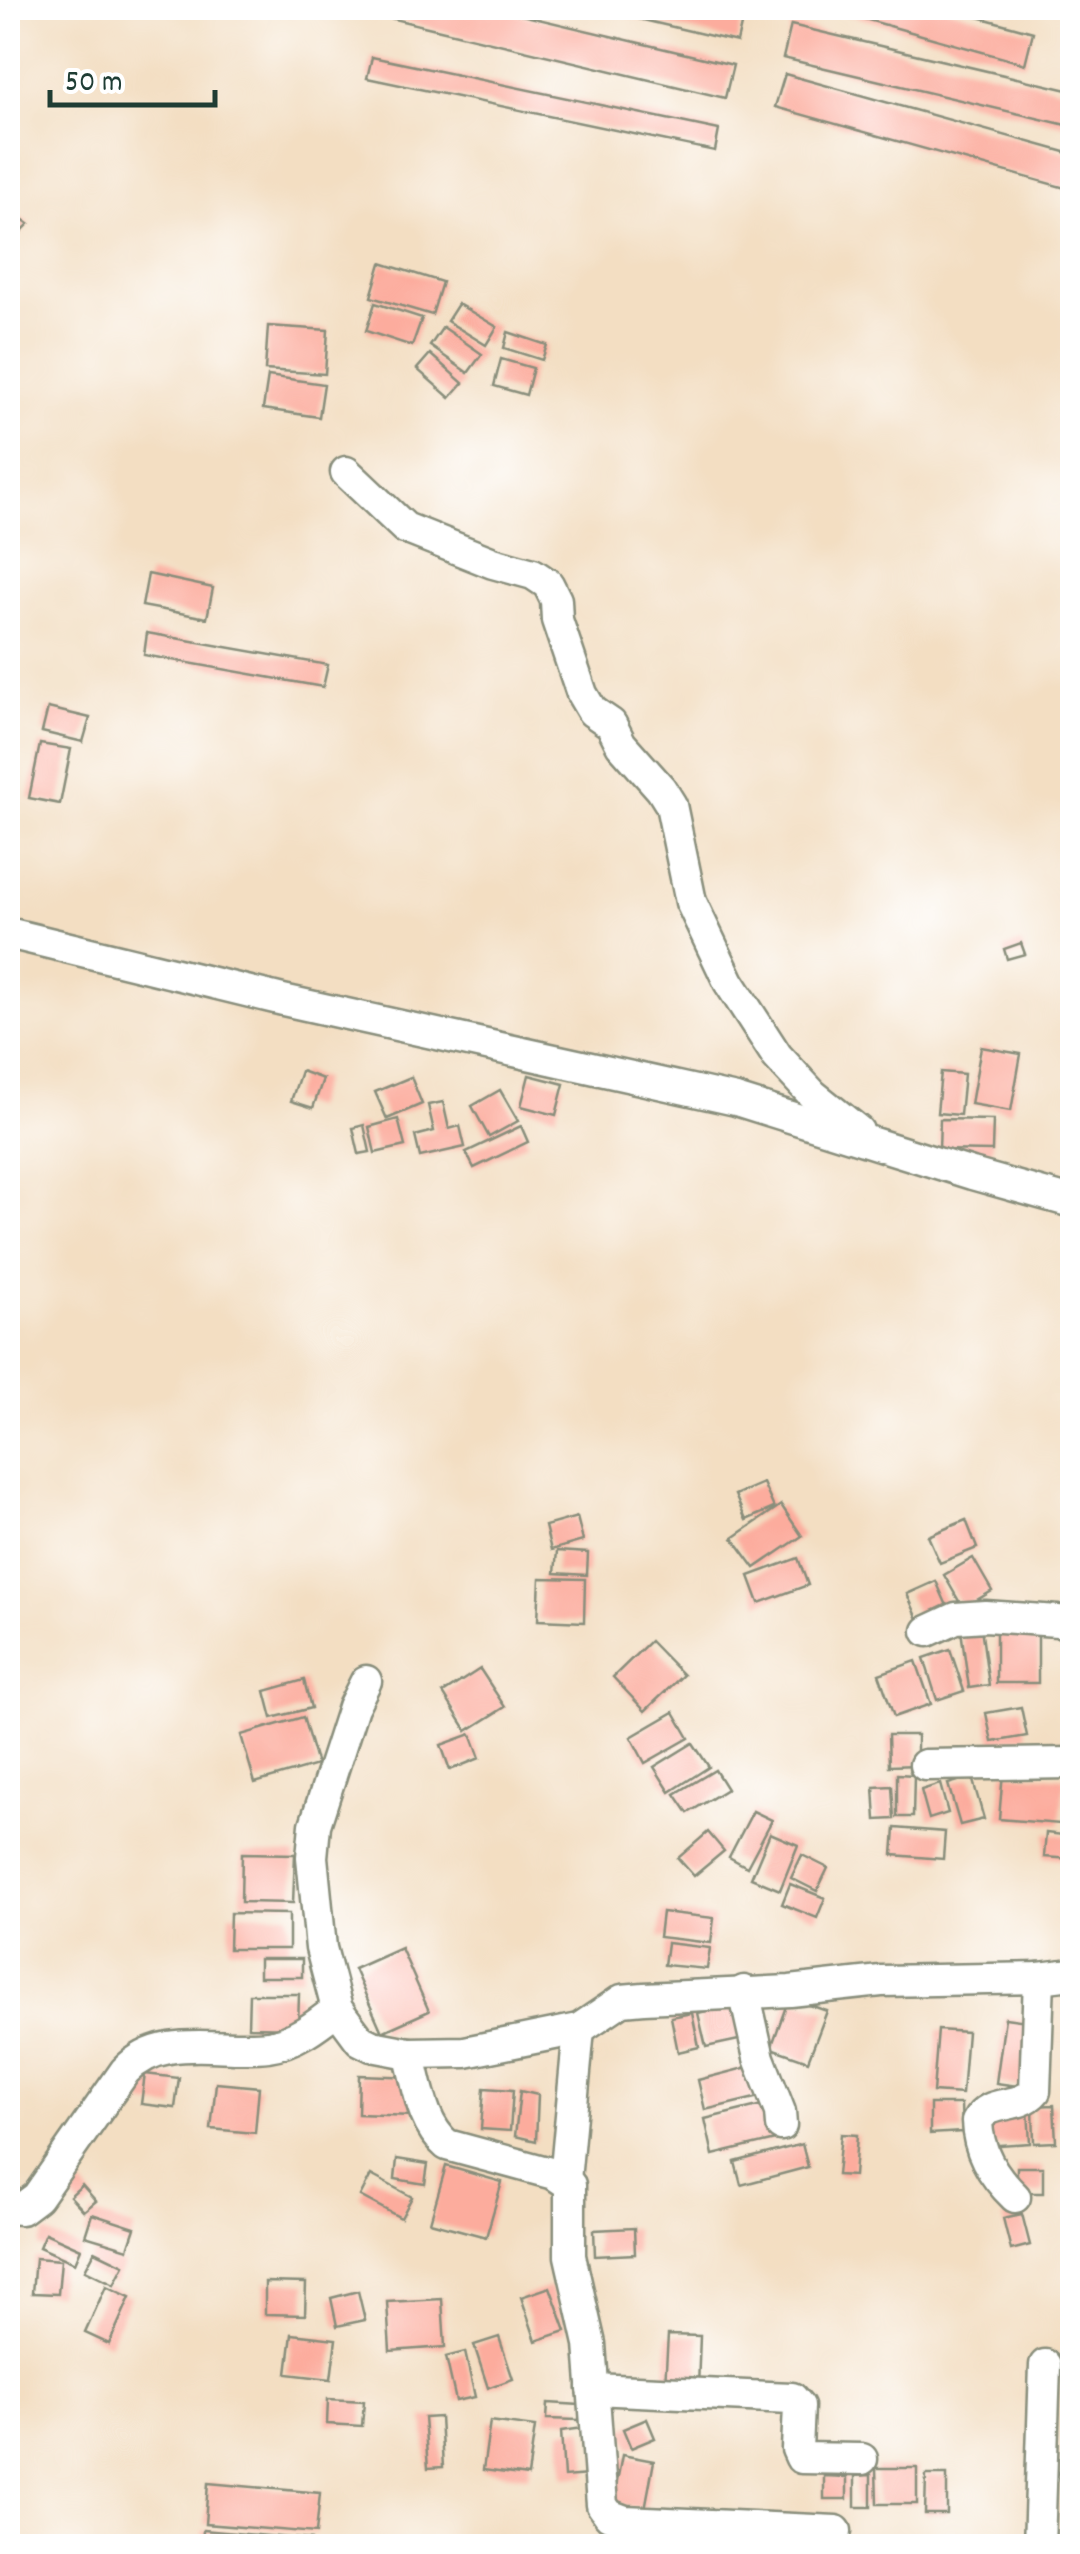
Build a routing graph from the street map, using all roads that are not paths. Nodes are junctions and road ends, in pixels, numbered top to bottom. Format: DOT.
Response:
graph roads {
  1 [pos="346,472"];
  2 [pos="8,932"];
  3 [pos="870,1140"];
  4 [pos="1072,1202"];
  5 [pos="1072,1622"];
  6 [pos="928,1631"];
  7 [pos="366,1681"];
  8 [pos="1072,1763"];
  9 [pos="925,1765"];
  10 [pos="1072,1974"];
  11 [pos="1039,1978"];
  12 [pos="744,1991"];
  13 [pos="337,2009"];
  14 [pos="579,2029"];
  15 [pos="409,2052"];
  16 [pos="780,2125"];
  17 [pos="565,2180"];
  18 [pos="1015,2198"];
  19 [pos="12,2213"];
  20 [pos="1045,2365"];
  21 [pos="593,2390"];
  22 [pos="862,2459"];
  23 [pos="836,2531"];
  24 [pos="1038,2546"];
  1 -- 3 [label="street"];
  2 -- 3 [label="street"];
  3 -- 4 [label="street"];
  5 -- 6 [label="street"];
  7 -- 13 [label="street"];
  8 -- 9 [label="street"];
  10 -- 11 [label="street"];
  11 -- 12 [label="street"];
  11 -- 18 [label="street"];
  12 -- 14 [label="street"];
  12 -- 16 [label="street"];
  13 -- 15 [label="street"];
  13 -- 19 [label="street"];
  14 -- 15 [label="street"];
  14 -- 17 [label="street"];
  15 -- 17 [label="street"];
  17 -- 21 [label="street"];
  20 -- 24 [label="street"];
  21 -- 22 [label="street"];
  21 -- 23 [label="street"];
}
